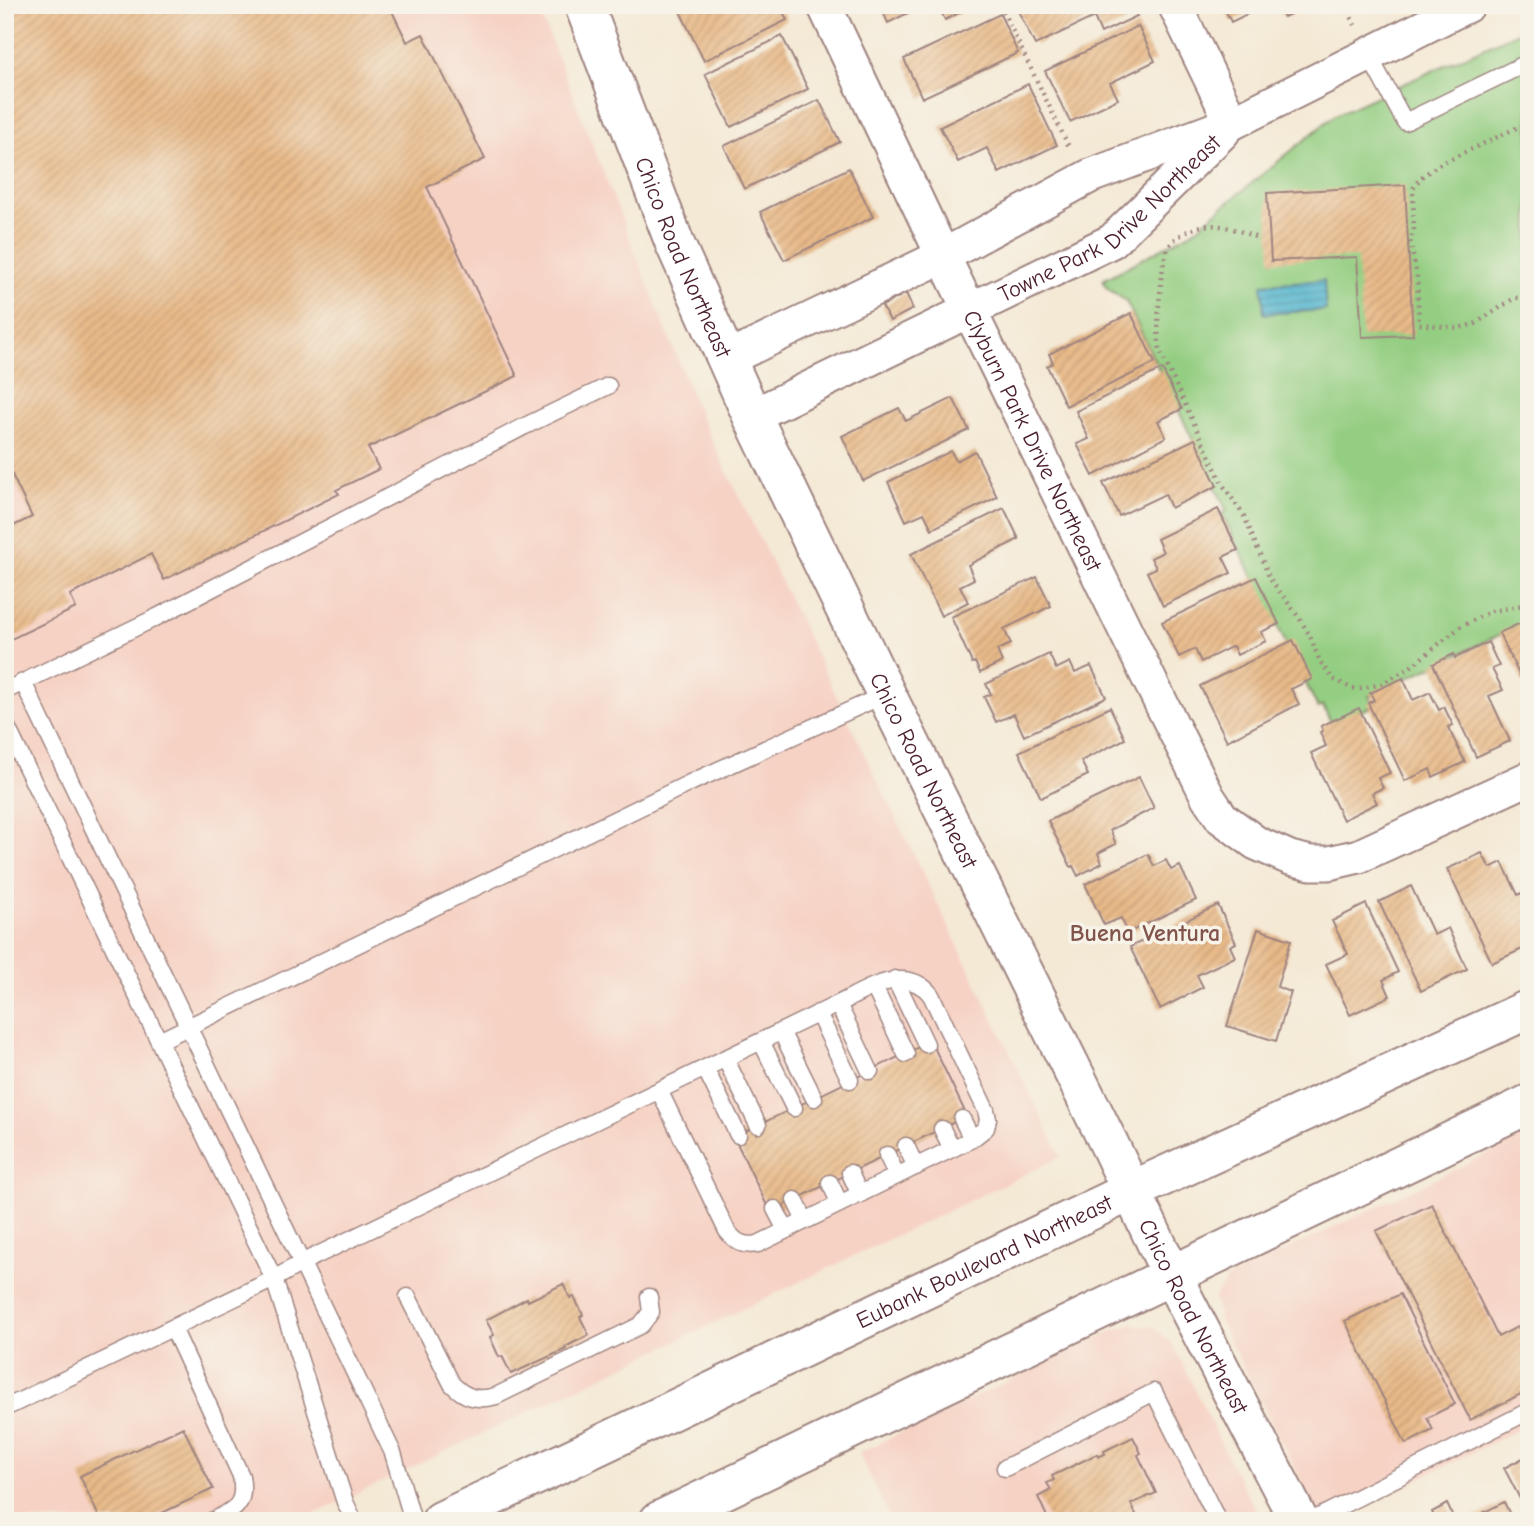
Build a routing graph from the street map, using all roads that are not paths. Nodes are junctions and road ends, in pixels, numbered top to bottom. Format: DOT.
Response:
graph roads {
  1 [pos="584,5"];
  2 [pos="824,5"];
  3 [pos="1175,5"];
  4 [pos="1468,5"];
  5 [pos="1362,40"];
  6 [pos="1529,62"];
  7 [pos="1233,123"];
  8 [pos="943,256"];
  9 [pos="969,309"];
  10 [pos="727,359"];
  11 [pos="608,386"];
  12 [pos="752,416"];
  13 [pos="23,682"];
  14 [pos="5,691"];
  15 [pos="886,694"];
  16 [pos="5,723"];
  17 [pos="1529,778"];
  18 [pos="895,979"];
  19 [pos="874,986"];
  20 [pos="838,1004"];
  21 [pos="1529,1009"];
  22 [pos="818,1013"];
  23 [pos="190,1027"];
  24 [pos="782,1031"];
  25 [pos="159,1041"];
  26 [pos="761,1041"];
  27 [pos="926,1044"];
  28 [pos="906,1054"];
  29 [pos="725,1058"];
  30 [pos="705,1068"];
  31 [pos="870,1071"];
  32 [pos="850,1080"];
  33 [pos="659,1090"];
  34 [pos="814,1098"];
  35 [pos="1529,1104"];
  36 [pos="794,1108"];
  37 [pos="962,1119"];
  38 [pos="758,1125"];
  39 [pos="942,1129"];
  40 [pos="738,1135"];
  41 [pos="972,1139"];
  42 [pos="906,1146"];
  43 [pos="952,1149"];
  44 [pos="887,1155"];
  45 [pos="916,1167"];
  46 [pos="850,1173"];
  47 [pos="897,1176"];
  48 [pos="830,1183"];
  49 [pos="1131,1191"];
  50 [pos="860,1195"];
  51 [pos="794,1200"];
  52 [pos="840,1205"];
  53 [pos="775,1209"];
  54 [pos="805,1221"];
  55 [pos="786,1230"];
  56 [pos="303,1262"];
  57 [pos="1172,1276"];
  58 [pos="274,1279"];
  59 [pos="408,1297"];
  60 [pos="649,1297"];
  61 [pos="173,1328"];
  62 [pos="5,1408"];
  63 [pos="1529,1411"];
  64 [pos="1005,1468"];
  65 [pos="212,1521"];
  66 [pos="354,1521"];
  67 [pos="413,1521"];
  68 [pos="441,1521"];
  69 [pos="659,1521"];
  70 [pos="1218,1521"];
  71 [pos="1299,1521"];
  72 [pos="1311,1521"];
  1 -- 10 [label="main road, Chico Road Northeast"];
  2 -- 8 [label="street, Clyburn Park Drive Northeast"];
  3 -- 7 [label="street"];
  4 -- 5 [label="street, Towne Park Drive Northeast"];
  5 -- 6 [label="lane"];
  5 -- 7 [label="street, Towne Park Drive Northeast"];
  7 -- 8 [label="street, Towne Park Drive Northeast"];
  7 -- 9 [label="street, Towne Park Drive Northeast"];
  8 -- 9 [label="street, Clyburn Park Drive Northeast"];
  8 -- 10 [label="street, Towne Park Drive Northeast"];
  9 -- 12 [label="street, Towne Park Drive Northeast"];
  9 -- 17 [label="street, Clyburn Park Drive Northeast"];
  10 -- 12 [label="main road, Chico Road Northeast"];
  11 -- 13 [label="lane"];
  12 -- 15 [label="main road, Chico Road Northeast"];
  13 -- 14 [label="lane"];
  13 -- 23 [label="lane"];
  15 -- 23 [label="lane"];
  15 -- 49 [label="main road, Chico Road Northeast"];
  16 -- 25 [label="lane"];
  18 -- 19 [label="lane"];
  18 -- 27 [label="lane"];
  18 -- 41 [label="lane"];
  19 -- 20 [label="lane"];
  19 -- 28 [label="lane"];
  20 -- 22 [label="lane"];
  20 -- 31 [label="lane"];
  21 -- 49 [label="main road, Eubank Boulevard Northeast"];
  22 -- 24 [label="lane"];
  22 -- 32 [label="lane"];
  23 -- 25 [label="lane"];
  23 -- 56 [label="lane"];
  24 -- 26 [label="lane"];
  24 -- 34 [label="lane"];
  25 -- 58 [label="lane"];
  26 -- 29 [label="lane"];
  26 -- 36 [label="lane"];
  29 -- 30 [label="lane"];
  29 -- 38 [label="lane"];
  30 -- 33 [label="lane"];
  30 -- 40 [label="lane"];
  33 -- 55 [label="lane"];
  33 -- 56 [label="lane"];
  35 -- 57 [label="main road"];
  37 -- 41 [label="lane"];
  39 -- 43 [label="lane"];
  41 -- 43 [label="lane"];
  42 -- 45 [label="lane"];
  43 -- 45 [label="lane"];
  44 -- 47 [label="lane"];
  45 -- 47 [label="lane"];
  46 -- 50 [label="lane"];
  47 -- 50 [label="lane"];
  48 -- 52 [label="lane"];
  49 -- 57 [label="main road, Chico Road Northeast"];
  49 -- 68 [label="main road, Eubank Boulevard Northeast"];
  50 -- 52 [label="lane"];
  51 -- 54 [label="lane"];
  52 -- 54 [label="lane"];
  53 -- 55 [label="lane"];
  54 -- 55 [label="lane"];
  56 -- 58 [label="lane"];
  56 -- 67 [label="lane"];
  57 -- 69 [label="main road"];
  57 -- 71 [label="main road, Chico Road Northeast"];
  58 -- 61 [label="lane"];
  58 -- 66 [label="lane"];
  59 -- 60 [label="lane"];
  61 -- 62 [label="lane"];
  61 -- 65 [label="lane"];
  63 -- 72 [label="lane"];
  64 -- 70 [label="lane"];
}
